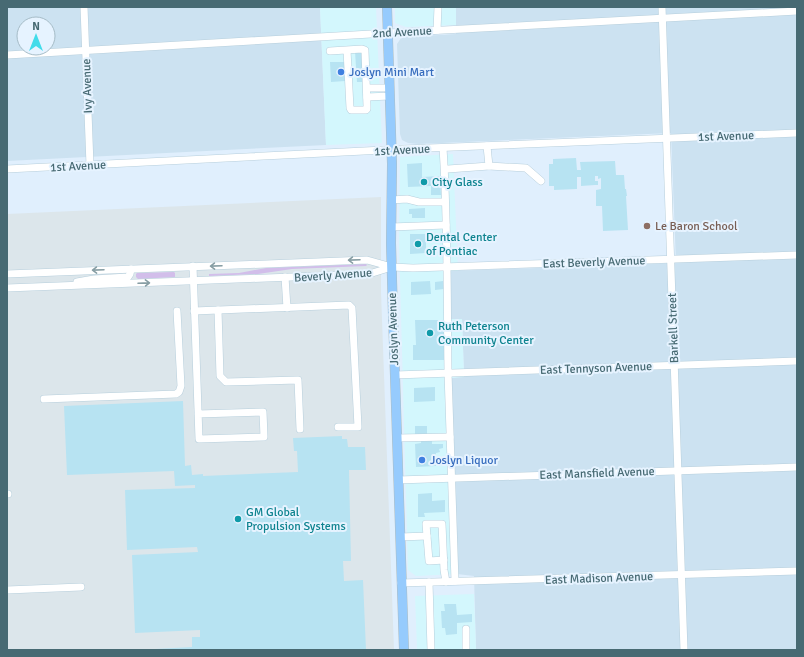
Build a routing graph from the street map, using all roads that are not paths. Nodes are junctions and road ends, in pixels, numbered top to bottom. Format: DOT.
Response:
graph roads {
  1 [pos="84,7"];
  2 [pos="386,7"];
  3 [pos="438,7"];
  4 [pos="662,7"];
  5 [pos="797,11"];
  6 [pos="663,18"];
  7 [pos="437,30"];
  8 [pos="388,33"];
  9 [pos="351,35"];
  10 [pos="349,50"];
  11 [pos="85,51"];
  12 [pos="330,51"];
  13 [pos="7,55"];
  14 [pos="367,88"];
  15 [pos="390,92"];
  16 [pos="367,97"];
  17 [pos="797,133"];
  18 [pos="667,138"];
  19 [pos="487,146"];
  20 [pos="442,148"];
  21 [pos="392,150"];
  22 [pos="90,165"];
  23 [pos="489,166"];
  24 [pos="7,169"];
  25 [pos="448,169"];
  26 [pos="541,181"];
  27 [pos="392,200"];
  28 [pos="446,202"];
  29 [pos="446,225"];
  30 [pos="391,227"];
  31 [pos="797,255"];
  32 [pos="671,259"];
  33 [pos="193,266"];
  34 [pos="392,267"];
  35 [pos="447,267"];
  36 [pos="131,269"];
  37 [pos="7,274"];
  38 [pos="285,278"];
  39 [pos="193,281"];
  40 [pos="57,287"];
  41 [pos="7,288"];
  42 [pos="287,308"];
  43 [pos="218,310"];
  44 [pos="177,311"];
  45 [pos="194,311"];
  46 [pos="797,361"];
  47 [pos="674,365"];
  48 [pos="448,373"];
  49 [pos="395,375"];
  50 [pos="44,399"];
  51 [pos="198,414"];
  52 [pos="338,427"];
  53 [pos="300,429"];
  54 [pos="450,437"];
  55 [pos="397,438"];
  56 [pos="797,466"];
  57 [pos="678,471"];
  58 [pos="451,478"];
  59 [pos="398,480"];
  60 [pos="427,536"];
  61 [pos="400,537"];
  62 [pos="444,560"];
  63 [pos="797,571"];
  64 [pos="681,575"];
  65 [pos="429,582"];
  66 [pos="446,582"];
  67 [pos="455,582"];
  68 [pos="401,583"];
  69 [pos="81,587"];
  70 [pos="7,590"];
  71 [pos="466,629"];
  72 [pos="404,650"];
  73 [pos="432,650"];
  74 [pos="466,650"];
  75 [pos="684,650"];
  1 -- 11 [label="street, Ivy Avenue"];
  2 -- 8 [label="main road, Joslyn Avenue"];
  3 -- 7 [label="street"];
  4 -- 6 [label="street, Barkell Street"];
  5 -- 6 [label="street, 2nd Avenue"];
  6 -- 7 [label="street, 2nd Avenue"];
  6 -- 18 [label="street, Barkell Street"];
  7 -- 8 [label="street, 2nd Avenue"];
  8 -- 9 [label="street, 2nd Avenue"];
  8 -- 15 [label="main road, Joslyn Avenue"];
  9 -- 10 [label="street"];
  9 -- 11 [label="street, 2nd Avenue"];
  10 -- 12 [label="street"];
  10 -- 14 [label="street"];
  10 -- 16 [label="street"];
  11 -- 13 [label="street, 2nd Avenue"];
  11 -- 22 [label="street, Ivy Avenue"];
  14 -- 15 [label="street"];
  14 -- 16 [label="street"];
  15 -- 16 [label="street"];
  15 -- 21 [label="main road, Joslyn Avenue"];
  17 -- 18 [label="street, 1st Avenue"];
  18 -- 19 [label="street, 1st Avenue"];
  18 -- 32 [label="street, Barkell Street"];
  19 -- 20 [label="street, 1st Avenue"];
  19 -- 23 [label="street"];
  20 -- 21 [label="street, 1st Avenue"];
  20 -- 28 [label="street"];
  21 -- 22 [label="street, 1st Avenue"];
  21 -- 27 [label="main road, Joslyn Avenue"];
  22 -- 24 [label="street, 1st Avenue"];
  23 -- 25 [label="street"];
  23 -- 26 [label="street"];
  27 -- 28 [label="street"];
  27 -- 30 [label="main road, Joslyn Avenue"];
  28 -- 29 [label="street"];
  29 -- 30 [label="street"];
  29 -- 35 [label="street"];
  30 -- 34 [label="main road, Joslyn Avenue"];
  31 -- 32 [label="street, East Beverly Avenue"];
  32 -- 35 [label="street, East Beverly Avenue"];
  32 -- 47 [label="street, Barkell Street"];
  34 -- 33 [label="street, Beverly Avenue, one-way"];
  33 -- 36 [label="street, Beverly Avenue"];
  33 -- 39 [label="street"];
  34 -- 35 [label="street, East Beverly Avenue"];
  34 -- 38 [label="street, Beverly Avenue"];
  34 -- 49 [label="main road, Joslyn Avenue"];
  35 -- 48 [label="street"];
  36 -- 37 [label="street, Beverly Avenue, one-way"];
  36 -- 40 [label="street"];
  38 -- 39 [label="street, Beverly Avenue"];
  38 -- 42 [label="street"];
  40 -- 39 [label="street, Beverly Avenue, one-way"];
  39 -- 45 [label="street"];
  40 -- 41 [label="street, Beverly Avenue"];
  42 -- 43 [label="street"];
  42 -- 52 [label="street"];
  43 -- 45 [label="street"];
  43 -- 53 [label="street"];
  44 -- 50 [label="street"];
  45 -- 51 [label="street"];
  46 -- 47 [label="street, East Tennyson Avenue"];
  47 -- 48 [label="street, East Tennyson Avenue"];
  47 -- 57 [label="street, Barkell Street"];
  48 -- 49 [label="street, East Tennyson Avenue"];
  48 -- 54 [label="street"];
  49 -- 55 [label="main road, Joslyn Avenue"];
  51 -- 51 [label="street"];
  54 -- 55 [label="street"];
  54 -- 58 [label="street"];
  55 -- 59 [label="main road, Joslyn Avenue"];
  56 -- 57 [label="street, East Mansfield Avenue"];
  57 -- 58 [label="street, East Mansfield Avenue"];
  57 -- 64 [label="street, Barkell Street"];
  58 -- 59 [label="street, East Mansfield Avenue"];
  58 -- 67 [label="street"];
  59 -- 61 [label="main road, Joslyn Avenue"];
  60 -- 61 [label="street"];
  60 -- 62 [label="street"];
  60 -- 62 [label="street"];
  61 -- 68 [label="main road, Joslyn Avenue"];
  62 -- 66 [label="street"];
  63 -- 64 [label="street, East Madison Avenue"];
  64 -- 67 [label="street, East Madison Avenue"];
  64 -- 75 [label="street, Barkell Street"];
  65 -- 66 [label="street, East Madison Avenue"];
  65 -- 68 [label="street, East Madison Avenue"];
  65 -- 73 [label="street"];
  66 -- 67 [label="street, East Madison Avenue"];
  68 -- 72 [label="main road, Joslyn Avenue"];
  69 -- 70 [label="street"];
  71 -- 74 [label="street"];
}
